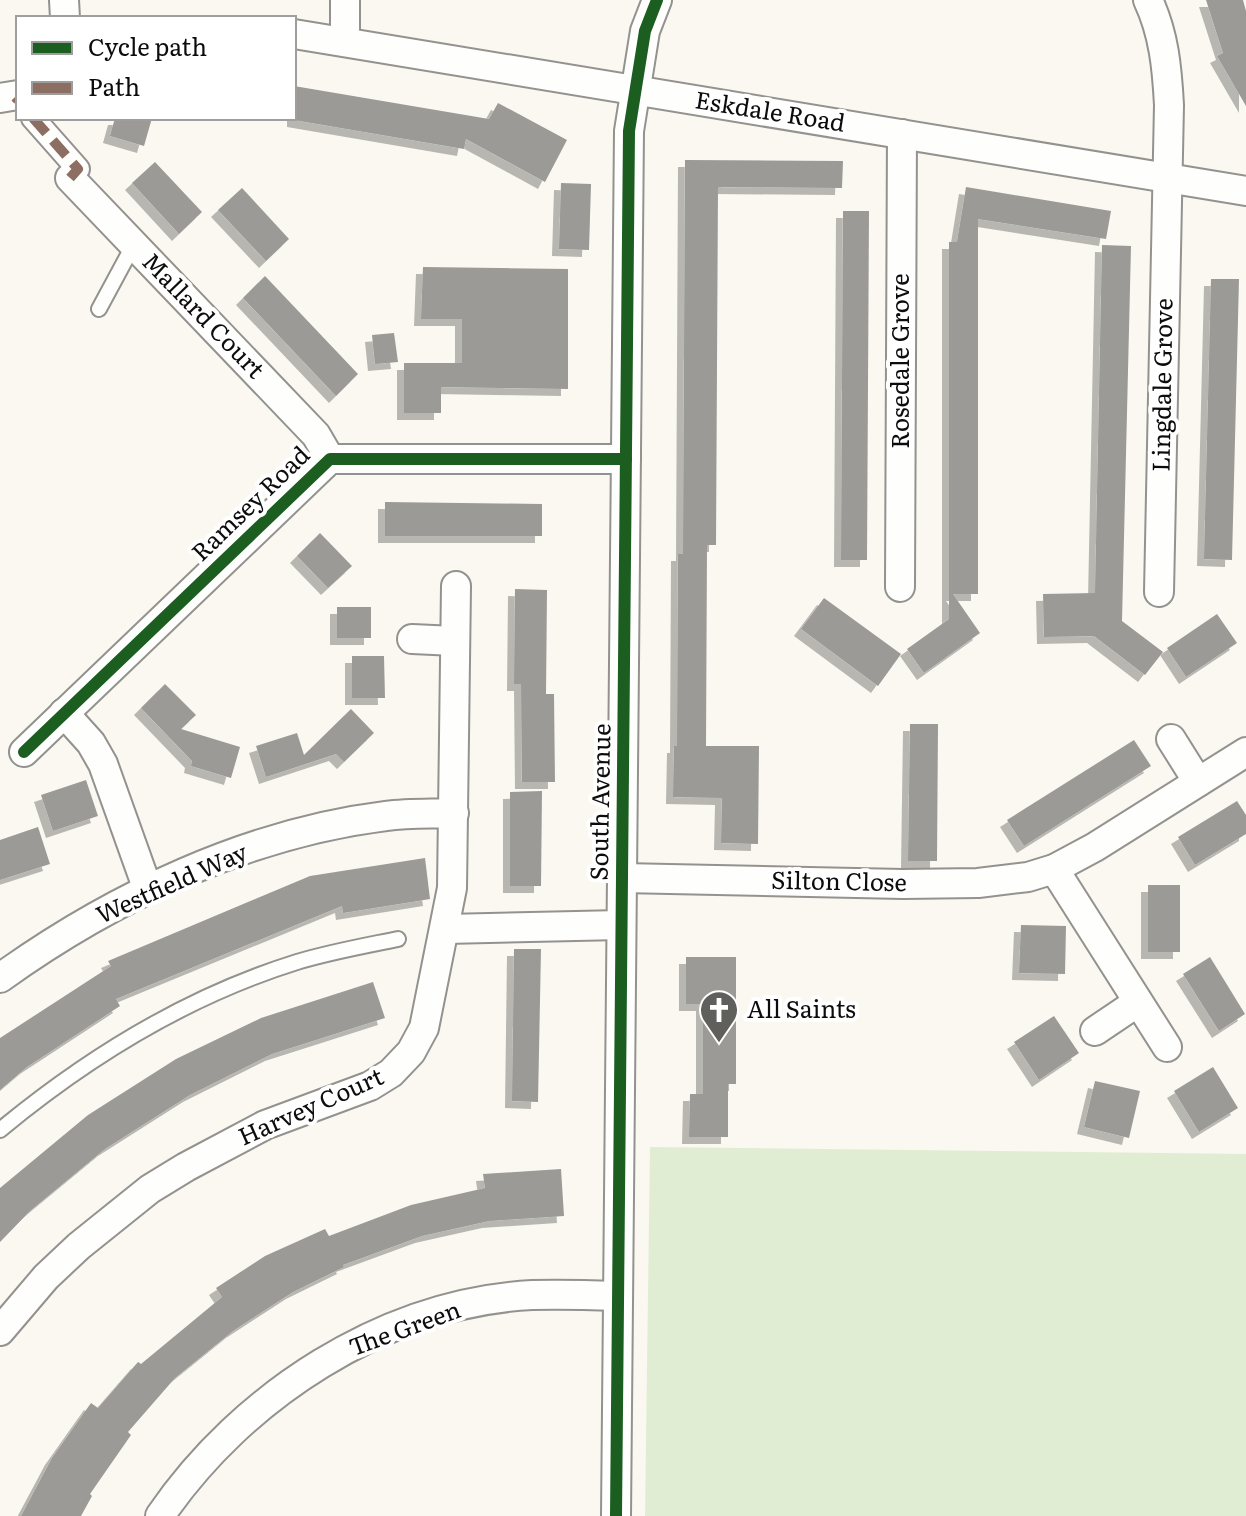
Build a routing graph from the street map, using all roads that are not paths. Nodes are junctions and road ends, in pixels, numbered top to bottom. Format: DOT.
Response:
graph roads {
  1 [pos="345,0"];
  2 [pos="657,0"];
  3 [pos="1148,0"];
  4 [pos="296,34"];
  5 [pos="345,41"];
  6 [pos="636,90"];
  7 [pos="35,120"];
  8 [pos="902,134"];
  9 [pos="70,178"];
  10 [pos="1166,178"];
  11 [pos="1246,191"];
  12 [pos="134,244"];
  13 [pos="99,309"];
  14 [pos="330,459"];
  15 [pos="626,459"];
  16 [pos="456,586"];
  17 [pos="900,587"];
  18 [pos="1159,592"];
  19 [pos="412,639"];
  20 [pos="455,641"];
  21 [pos="64,713"];
  22 [pos="1171,739"];
  23 [pos="24,752"];
  24 [pos="1246,752"];
  25 [pos="1198,782"];
  26 [pos="454,813"];
  27 [pos="1054,869"];
  28 [pos="622,878"];
  29 [pos="148,890"];
  30 [pos="621,925"];
  31 [pos="446,929"];
  32 [pos="398,939"];
  33 [pos="0,978"];
  34 [pos="1138,1002"];
  35 [pos="1095,1031"];
  36 [pos="1167,1047"];
  37 [pos="0,1130"];
  38 [pos="618,1296"];
  39 [pos="0,1331"];
  40 [pos="160,1516"];
  41 [pos="616,1516"];
  1 -- 5 [label="street"];
  2 -- 6 [label="street, South Avenue"];
  3 -- 10 [label="street, Lingdale Grove"];
  4 -- 5 [label="street, Eskdale Road"];
  5 -- 6 [label="street, Eskdale Road"];
  6 -- 8 [label="street, Eskdale Road"];
  6 -- 15 [label="street, South Avenue"];
  7 -- 9 [label="street"];
  8 -- 10 [label="street, Eskdale Road"];
  8 -- 17 [label="street, Rosedale Grove"];
  9 -- 12 [label="street, Mallard Court"];
  10 -- 11 [label="street, Eskdale Road"];
  10 -- 18 [label="street, Lingdale Grove"];
  12 -- 13 [label="lane"];
  12 -- 14 [label="street, Mallard Court"];
  14 -- 15 [label="street, Ramsey Road"];
  14 -- 21 [label="street, Ramsey Road"];
  15 -- 28 [label="street, South Avenue"];
  16 -- 20 [label="street, Harvey Court"];
  19 -- 20 [label="street"];
  20 -- 26 [label="street, Harvey Court"];
  21 -- 23 [label="street, Ramsey Road"];
  21 -- 29 [label="street"];
  22 -- 25 [label="street"];
  24 -- 25 [label="street, Silton Close"];
  25 -- 27 [label="street, Silton Close"];
  26 -- 29 [label="street, Westfield Way"];
  26 -- 31 [label="street, Harvey Court"];
  27 -- 28 [label="street, Silton Close"];
  27 -- 34 [label="street"];
  28 -- 30 [label="street, South Avenue"];
  29 -- 33 [label="street, Westfield Way"];
  30 -- 31 [label="street"];
  30 -- 38 [label="street, South Avenue"];
  31 -- 39 [label="street, Harvey Court"];
  32 -- 37 [label="lane"];
  34 -- 35 [label="street"];
  34 -- 36 [label="street"];
  38 -- 40 [label="street, The Green"];
  38 -- 41 [label="street, South Avenue"];
}
